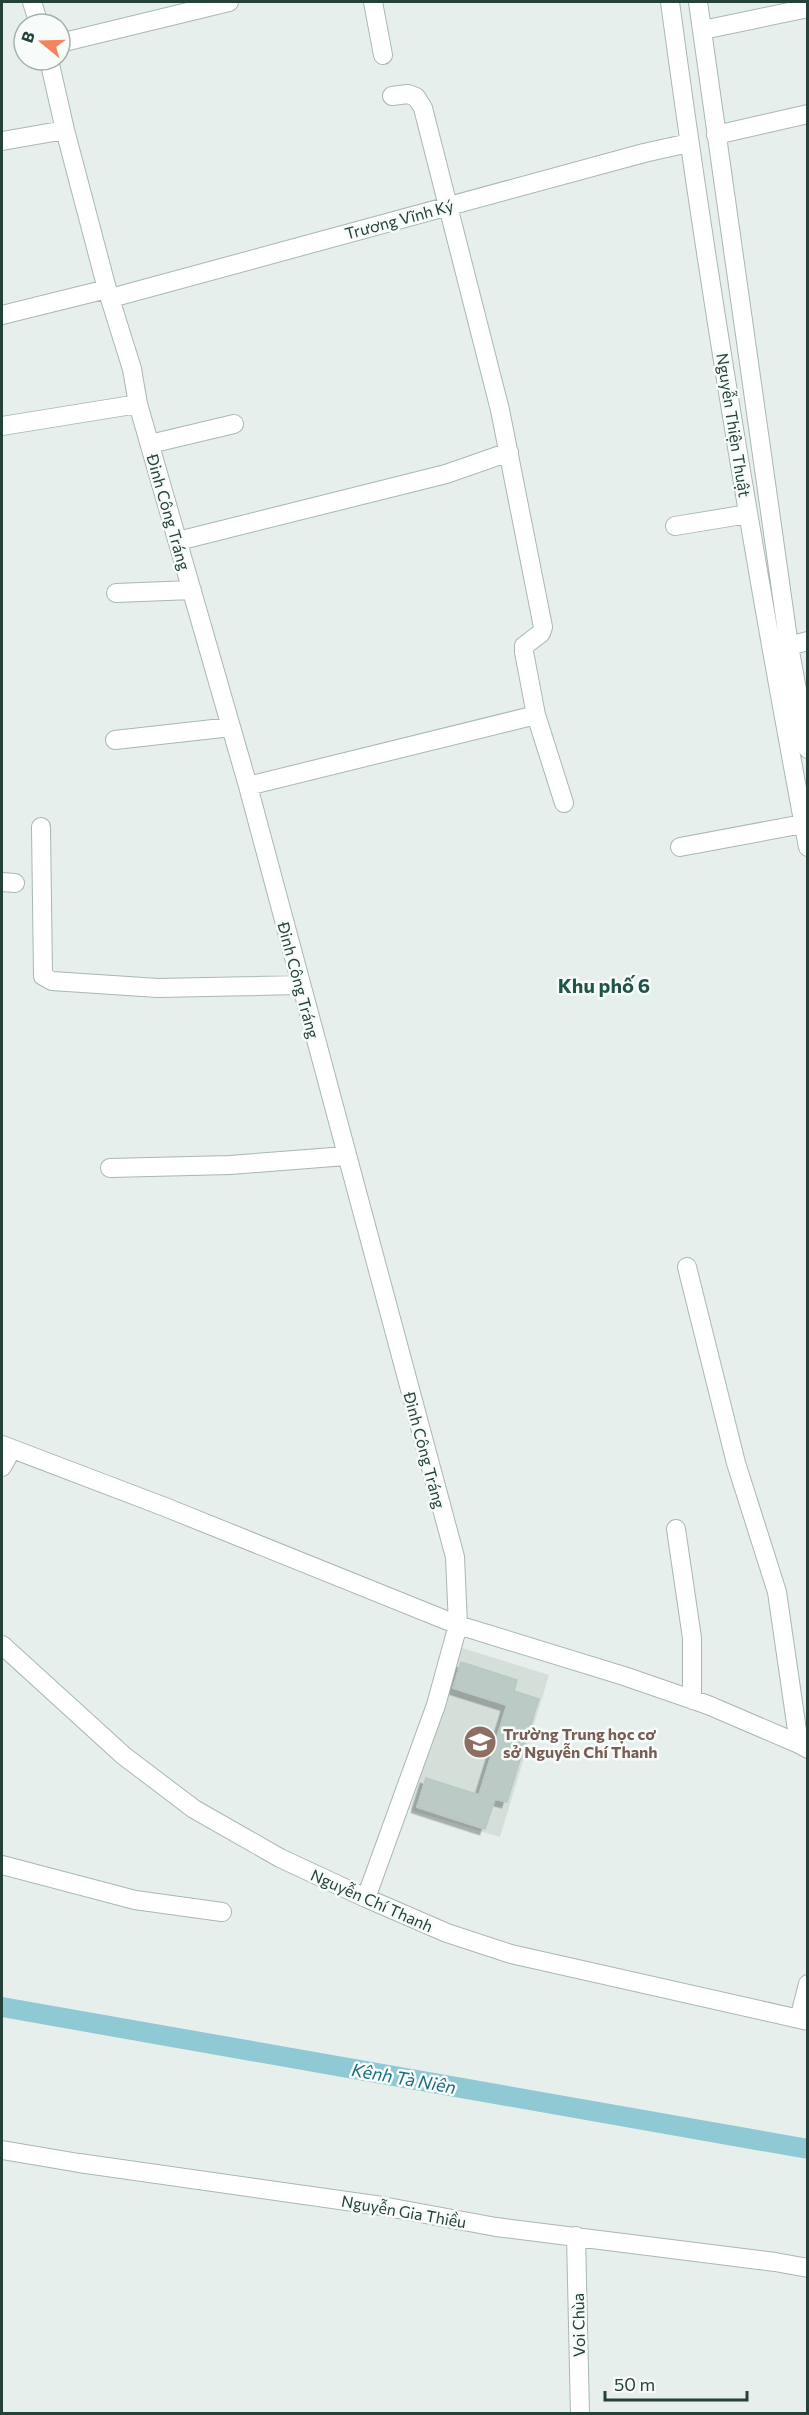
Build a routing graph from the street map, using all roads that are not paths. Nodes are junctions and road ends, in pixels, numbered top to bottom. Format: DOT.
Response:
graph roads {
  1 [pos="229,2"];
  2 [pos="373,2"];
  3 [pos="670,2"];
  4 [pos="698,2"];
  5 [pos="807,8"];
  6 [pos="703,30"];
  7 [pos="72,40"];
  8 [pos="382,55"];
  9 [pos="52,72"];
  10 [pos="392,96"];
  11 [pos="807,114"];
  12 [pos="65,130"];
  13 [pos="716,135"];
  14 [pos="2,141"];
  15 [pos="689,143"];
  16 [pos="447,206"];
  17 [pos="109,293"];
  18 [pos="2,315"];
  19 [pos="138,404"];
  20 [pos="234,424"];
  21 [pos="2,426"];
  22 [pos="150,444"];
  23 [pos="509,452"];
  24 [pos="748,514"];
  25 [pos="675,525"];
  26 [pos="178,541"];
  27 [pos="192,590"];
  28 [pos="116,593"];
  29 [pos="807,642"];
  30 [pos="789,646"];
  31 [pos="536,715"];
  32 [pos="231,727"];
  33 [pos="115,740"];
  34 [pos="807,749"];
  35 [pos="248,786"];
  36 [pos="564,803"];
  37 [pos="803,824"];
  38 [pos="41,827"];
  39 [pos="680,847"];
  40 [pos="807,847"];
  41 [pos="301,985"];
  42 [pos="346,1155"];
  43 [pos="110,1168"];
  44 [pos="687,1267"];
  45 [pos="7,1447"];
  46 [pos="2,1467"];
  47 [pos="676,1529"];
  48 [pos="458,1625"];
  49 [pos="2,1646"];
  50 [pos="692,1700"];
  51 [pos="803,1747"];
  52 [pos="2,1865"];
  53 [pos="366,1898"];
  54 [pos="222,1912"];
  55 [pos="807,1984"];
  56 [pos="803,2020"];
  57 [pos="2,2150"];
  58 [pos="576,2236"];
  59 [pos="807,2268"];
  60 [pos="580,2414"];
  1 -- 7 [label="street"];
  2 -- 8 [label="street"];
  3 -- 15 [label="street, Nguyễn Thiện Thuật"];
  4 -- 6 [label="street, Nguyễn Thiện Thuật"];
  5 -- 6 [label="street"];
  6 -- 13 [label="street, Nguyễn Thiện Thuật"];
  9 -- 12 [label="street, Đinh Công Tráng"];
  10 -- 16 [label="street"];
  11 -- 13 [label="street"];
  12 -- 14 [label="street"];
  12 -- 17 [label="street, Đinh Công Tráng"];
  13 -- 30 [label="street, Nguyễn Thiện Thuật"];
  15 -- 16 [label="street, Trương Vĩnh Ký"];
  15 -- 24 [label="street, Nguyễn Thiện Thuật"];
  16 -- 17 [label="street, Trương Vĩnh Ký"];
  16 -- 23 [label="street"];
  17 -- 18 [label="street, Trương Vĩnh Ký"];
  17 -- 19 [label="street, Đinh Công Tráng"];
  19 -- 21 [label="street"];
  19 -- 22 [label="street, Đinh Công Tráng"];
  20 -- 22 [label="street"];
  22 -- 26 [label="street, Đinh Công Tráng"];
  23 -- 26 [label="street"];
  23 -- 31 [label="street"];
  24 -- 25 [label="street"];
  24 -- 37 [label="street, Nguyễn Thiện Thuật"];
  26 -- 27 [label="street, Đinh Công Tráng"];
  27 -- 28 [label="street"];
  27 -- 32 [label="street, Đinh Công Tráng"];
  29 -- 30 [label="street"];
  30 -- 34 [label="street, Nguyễn Thiện Thuật"];
  31 -- 35 [label="street"];
  31 -- 36 [label="street"];
  32 -- 33 [label="street"];
  32 -- 35 [label="street, Đinh Công Tráng"];
  35 -- 41 [label="street, Đinh Công Tráng"];
  37 -- 39 [label="street"];
  37 -- 40 [label="street, Nguyễn Thiện Thuật"];
  38 -- 41 [label="street"];
  41 -- 42 [label="street, Đinh Công Tráng"];
  42 -- 43 [label="street"];
  42 -- 48 [label="street, Đinh Công Tráng"];
  44 -- 51 [label="street"];
  45 -- 46 [label="street"];
  45 -- 48 [label="street"];
  47 -- 50 [label="street"];
  48 -- 50 [label="street"];
  48 -- 53 [label="street, Đinh Công Tráng"];
  49 -- 53 [label="street, Nguyễn Chí Thanh"];
  50 -- 51 [label="street"];
  52 -- 54 [label="street"];
  53 -- 56 [label="street, Nguyễn Chí Thanh"];
  55 -- 56 [label="street"];
  57 -- 58 [label="street, Nguyễn Gia Thiều"];
  58 -- 59 [label="street, Nguyễn Gia Thiều"];
  58 -- 60 [label="street, Voi Chùa"];
}
